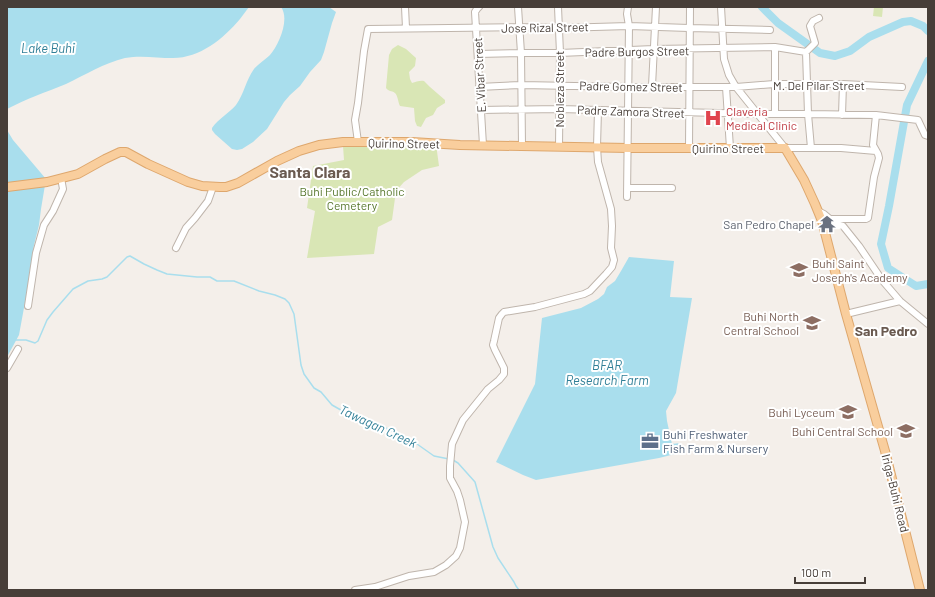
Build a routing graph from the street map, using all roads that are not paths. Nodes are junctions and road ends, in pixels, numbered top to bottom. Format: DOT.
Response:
graph roads {
  1 [pos="405,7"];
  2 [pos="479,7"];
  3 [pos="518,7"];
  4 [pos="558,7"];
  5 [pos="628,7"];
  6 [pos="656,7"];
  7 [pos="690,7"];
  8 [pos="721,7"];
  9 [pos="819,18"];
  10 [pos="629,26"];
  11 [pos="655,26"];
  12 [pos="520,27"];
  13 [pos="406,28"];
  14 [pos="477,28"];
  15 [pos="559,28"];
  16 [pos="689,28"];
  17 [pos="722,29"];
  18 [pos="770,30"];
  19 [pos="775,47"];
  20 [pos="724,48"];
  21 [pos="654,49"];
  22 [pos="689,49"];
  23 [pos="628,51"];
  24 [pos="807,51"];
  25 [pos="521,53"];
  26 [pos="560,53"];
  27 [pos="478,54"];
  28 [pos="774,84"];
  29 [pos="843,84"];
  30 [pos="521,85"];
  31 [pos="560,85"];
  32 [pos="807,85"];
  33 [pos="652,86"];
  34 [pos="479,87"];
  35 [pos="628,87"];
  36 [pos="689,87"];
  37 [pos="726,87"];
  38 [pos="736,87"];
  39 [pos="902,87"];
  40 [pos="522,109"];
  41 [pos="559,109"];
  42 [pos="480,110"];
  43 [pos="598,110"];
  44 [pos="628,110"];
  45 [pos="689,112"];
  46 [pos="728,113"];
  47 [pos="758,114"];
  48 [pos="775,114"];
  49 [pos="808,114"];
  50 [pos="842,115"];
  51 [pos="876,115"];
  52 [pos="928,136"];
  53 [pos="358,142"];
  54 [pos="483,145"];
  55 [pos="522,146"];
  56 [pos="559,147"];
  57 [pos="597,147"];
  58 [pos="628,148"];
  59 [pos="689,148"];
  60 [pos="730,148"];
  61 [pos="785,148"];
  62 [pos="811,148"];
  63 [pos="876,151"];
  64 [pos="61,178"];
  65 [pos="7,187"];
  66 [pos="213,187"];
  67 [pos="628,188"];
  68 [pos="672,188"];
  69 [pos="627,197"];
  70 [pos="818,211"];
  71 [pos="832,219"];
  72 [pos="176,248"];
  73 [pos="900,301"];
  74 [pos="28,306"];
  75 [pos="846,314"];
  76 [pos="928,324"];
  77 [pos="18,349"];
  78 [pos="7,368"];
  79 [pos="355,590"];
  80 [pos="920,590"];
  1 -- 13 [label="street"];
  2 -- 14 [label="street, E. Vibar Street"];
  3 -- 12 [label="street"];
  4 -- 15 [label="street, Nobleza Street"];
  5 -- 10 [label="street"];
  6 -- 11 [label="street"];
  7 -- 16 [label="street"];
  8 -- 17 [label="street"];
  9 -- 24 [label="street"];
  10 -- 11 [label="street, Jose Rizal Street"];
  10 -- 15 [label="street, Jose Rizal Street"];
  10 -- 23 [label="street"];
  11 -- 16 [label="street, Jose Rizal Street"];
  11 -- 21 [label="street"];
  12 -- 14 [label="street, Jose Rizal Street"];
  12 -- 15 [label="street, Jose Rizal Street"];
  12 -- 25 [label="street"];
  13 -- 14 [label="street, Jose Rizal Street"];
  13 -- 53 [label="street, Jose Rizal Street"];
  14 -- 27 [label="street, E. Vibar Street"];
  15 -- 26 [label="street, Nobleza Street"];
  16 -- 17 [label="street, Jose Rizal Street"];
  16 -- 22 [label="street"];
  17 -- 18 [label="street, Jose Rizal Street"];
  17 -- 20 [label="street"];
  19 -- 20 [label="street, Padre Burgos Street"];
  19 -- 24 [label="street, Padre Burgos Street"];
  19 -- 28 [label="street"];
  20 -- 22 [label="street, Padre Burgos Street"];
  20 -- 38 [label="street"];
  21 -- 22 [label="street, Padre Burgos Street"];
  21 -- 23 [label="street, Padre Burgos Street"];
  21 -- 33 [label="street"];
  22 -- 36 [label="street"];
  23 -- 26 [label="street, Padre Burgos Street"];
  23 -- 35 [label="street"];
  24 -- 32 [label="street"];
  25 -- 26 [label="street, Padre Burgos Street"];
  25 -- 27 [label="street, Padre Burgos Street"];
  25 -- 30 [label="street"];
  26 -- 31 [label="street, Nobleza Street"];
  27 -- 34 [label="street, E. Vibar Street"];
  28 -- 32 [label="street, M. Del Pilar Street"];
  28 -- 38 [label="street, M. Del Pilar Street"];
  28 -- 48 [label="street"];
  29 -- 32 [label="street, M. Del Pilar Street"];
  29 -- 39 [label="street, M. Del Pilar Street"];
  29 -- 50 [label="street"];
  30 -- 31 [label="street, Padre Gomez Street"];
  30 -- 34 [label="street, Padre Gomez Street"];
  30 -- 40 [label="street"];
  31 -- 35 [label="street, Padre Gomez Street"];
  31 -- 41 [label="street, Nobleza Street"];
  32 -- 49 [label="street"];
  33 -- 35 [label="street, Padre Gomez Street"];
  33 -- 36 [label="street, Padre Gomez Street"];
  34 -- 42 [label="street, E. Vibar Street"];
  35 -- 44 [label="street"];
  36 -- 37 [label="street, Padre Gomez Street"];
  36 -- 45 [label="street"];
  37 -- 38 [label="street, Padre Gomez Street"];
  37 -- 46 [label="street"];
  38 -- 47 [label="street"];
  40 -- 41 [label="street, Padre Zamora Street"];
  40 -- 42 [label="street, Padre Zamora Street"];
  40 -- 55 [label="street"];
  41 -- 43 [label="street, Padre Zamora Street"];
  41 -- 56 [label="street, Nobleza Street"];
  42 -- 54 [label="street, E. Vibar Street"];
  43 -- 44 [label="street, Padre Zamora Street"];
  43 -- 57 [label="street"];
  44 -- 45 [label="street, Padre Zamora Street"];
  44 -- 58 [label="street"];
  45 -- 46 [label="street, Padre Zamora Street"];
  45 -- 59 [label="street"];
  46 -- 47 [label="street, Padre Zamora Street"];
  46 -- 60 [label="street"];
  47 -- 48 [label="street, Padre Zamora Street"];
  47 -- 61 [label="street"];
  48 -- 49 [label="street, Padre Zamora Street"];
  49 -- 50 [label="street, Padre Zamora Street"];
  49 -- 62 [label="street"];
  50 -- 51 [label="street, Padre Zamora Street"];
  51 -- 52 [label="street, Padre Zamora Street"];
  51 -- 63 [label="street"];
  53 -- 54 [label="main road, Quirino Street"];
  53 -- 66 [label="main road, Quirino Street"];
  54 -- 55 [label="main road, Quirino Street"];
  55 -- 56 [label="main road, Quirino Street"];
  56 -- 57 [label="main road, Quirino Street"];
  57 -- 58 [label="main road, Quirino Street"];
  57 -- 79 [label="street"];
  58 -- 59 [label="main road, Quirino Street"];
  58 -- 67 [label="street"];
  59 -- 60 [label="main road, Quirino Street"];
  60 -- 61 [label="main road, Quirino Street"];
  61 -- 62 [label="street"];
  61 -- 70 [label="main road, Iriga-Buhi Road"];
  62 -- 63 [label="street"];
  63 -- 71 [label="street"];
  64 -- 65 [label="main road, Quirino Street"];
  64 -- 66 [label="main road, Quirino Street"];
  64 -- 74 [label="street"];
  66 -- 72 [label="street"];
  67 -- 68 [label="street"];
  67 -- 69 [label="street"];
  70 -- 71 [label="street"];
  70 -- 75 [label="main road, Iriga-Buhi Road"];
  71 -- 73 [label="street"];
  73 -- 75 [label="street"];
  73 -- 76 [label="street"];
  75 -- 80 [label="main road, Iriga-Buhi Road"];
  77 -- 78 [label="street"];
}
